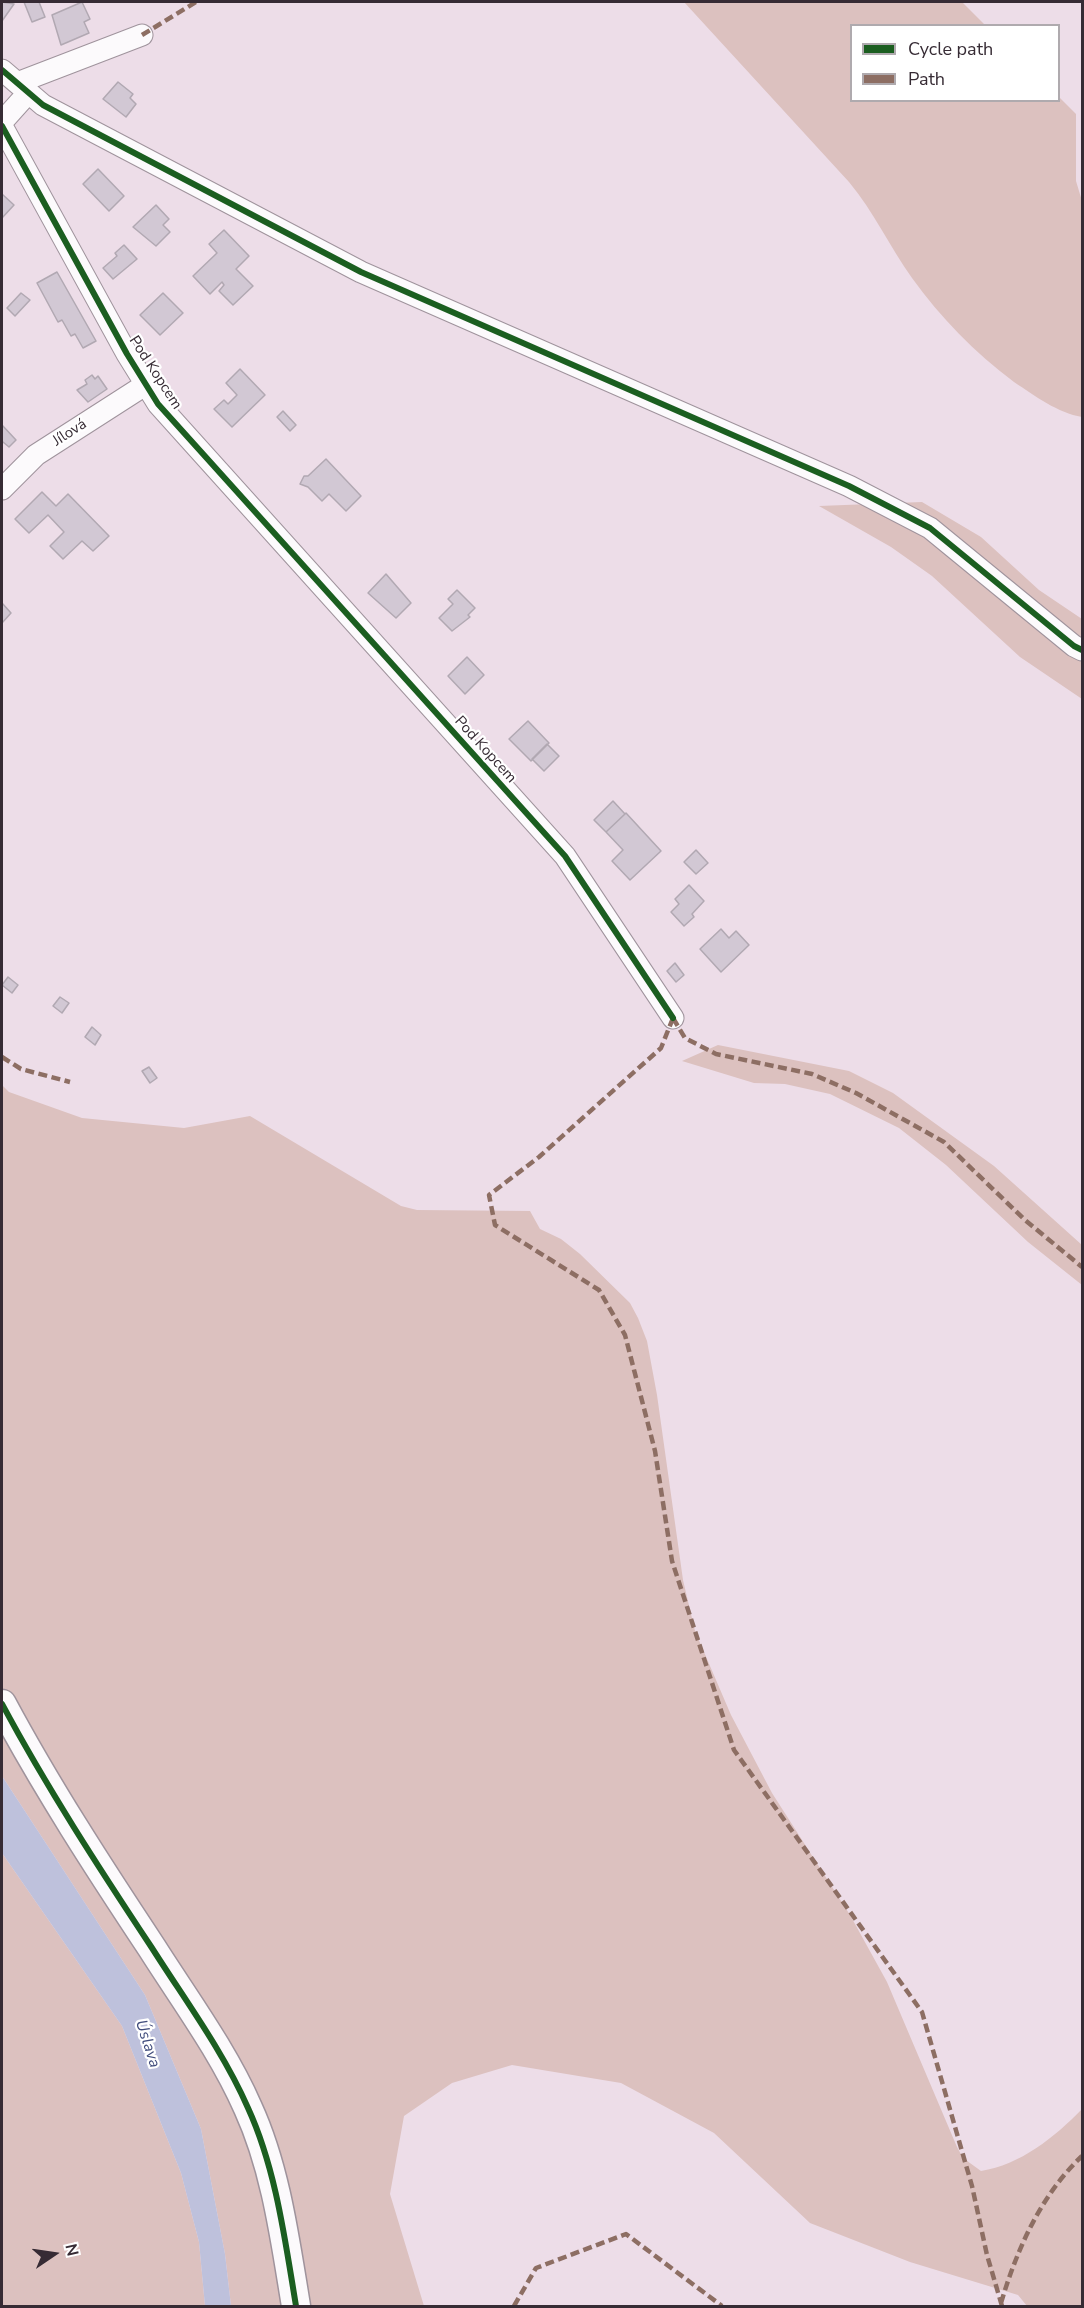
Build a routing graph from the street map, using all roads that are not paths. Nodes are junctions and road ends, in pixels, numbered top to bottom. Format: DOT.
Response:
graph roads {
  1 [pos="142,35"];
  2 [pos="22,88"];
  3 [pos="2,124"];
  4 [pos="146,385"];
  5 [pos="2,489"];
  6 [pos="1083,650"];
  7 [pos="673,1018"];
  8 [pos="2,1704"];
  9 [pos="296,2307"];
  1 -- 2 [label="street"];
  2 -- 3 [label="street"];
  2 -- 6 [label="street"];
  3 -- 4 [label="street, Pod Kopcem"];
  4 -- 5 [label="street, Jílová"];
  4 -- 7 [label="street, Pod Kopcem"];
  8 -- 9 [label="street"];
}
